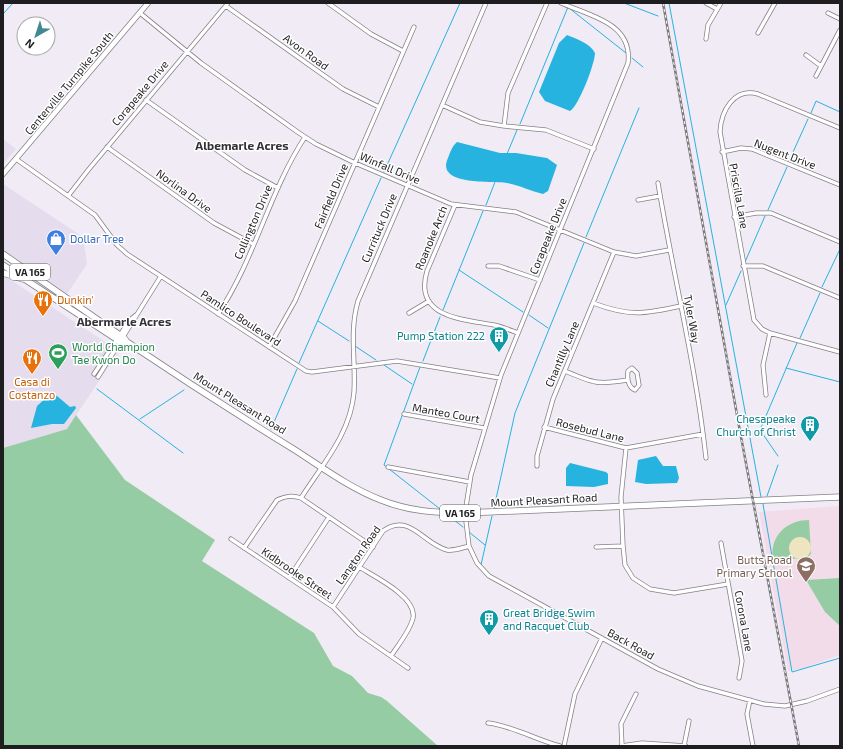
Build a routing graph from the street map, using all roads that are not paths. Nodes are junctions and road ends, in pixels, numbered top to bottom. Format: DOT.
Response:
graph roads {
  1 [pos="148,3"];
  2 [pos="328,3"];
  3 [pos="486,3"];
  4 [pos="547,3"];
  5 [pos="561,3"];
  6 [pos="706,3"];
  7 [pos="721,3"];
  8 [pos="775,3"];
  9 [pos="227,4"];
  10 [pos="717,9"];
  11 [pos="140,13"];
  12 [pos="828,13"];
  13 [pos="840,19"];
  14 [pos="414,27"];
  15 [pos="840,30"];
  16 [pos="758,33"];
  17 [pos="706,39"];
  18 [pos="403,51"];
  19 [pos="187,52"];
  20 [pos="806,55"];
  21 [pos="821,66"];
  22 [pos="816,76"];
  23 [pos="146,100"];
  24 [pos="442,106"];
  25 [pos="379,107"];
  26 [pos="504,126"];
  27 [pos="840,128"];
  28 [pos="305,137"];
  29 [pos="107,147"];
  30 [pos="594,149"];
  31 [pos="722,152"];
  32 [pos="16,159"];
  33 [pos="355,163"];
  34 [pos="3,174"];
  35 [pos="658,183"];
  36 [pos="840,185"];
  37 [pos="407,186"];
  38 [pos="278,188"];
  39 [pos="68,196"];
  40 [pos="660,196"];
  41 [pos="638,200"];
  42 [pos="455,205"];
  43 [pos="734,217"];
  44 [pos="560,230"];
  45 [pos="840,242"];
  46 [pos="253,244"];
  47 [pos="669,250"];
  48 [pos="614,252"];
  49 [pos="3,254"];
  50 [pos="3,265"];
  51 [pos="488,266"];
  52 [pos="743,266"];
  53 [pos="30,272"];
  54 [pos="3,273"];
  55 [pos="161,276"];
  56 [pos="23,278"];
  57 [pos="540,280"];
  58 [pos="840,298"];
  59 [pos="429,301"];
  60 [pos="593,303"];
  61 [pos="681,306"];
  62 [pos="409,313"];
  63 [pos="218,314"];
  64 [pos="518,333"];
  65 [pos="770,333"];
  66 [pos="122,339"];
  67 [pos="269,347"];
  68 [pos="840,352"];
  69 [pos="353,366"];
  70 [pos="565,371"];
  71 [pos="96,376"];
  72 [pos="500,378"];
  73 [pos="628,380"];
  74 [pos="766,395"];
  75 [pos="404,414"];
  76 [pos="544,427"];
  77 [pos="484,428"];
  78 [pos="703,434"];
  79 [pos="626,448"];
  80 [pos="706,458"];
  81 [pos="537,466"];
  82 [pos="321,467"];
  83 [pos="388,468"];
  84 [pos="470,482"];
  85 [pos="840,497"];
  86 [pos="301,498"];
  87 [pos="621,506"];
  88 [pos="465,513"];
  89 [pos="329,517"];
  90 [pos="231,539"];
  91 [pos="721,543"];
  92 [pos="469,546"];
  93 [pos="623,546"];
  94 [pos="373,547"];
  95 [pos="596,547"];
  96 [pos="244,548"];
  97 [pos="359,567"];
  98 [pos="289,578"];
  99 [pos="728,584"];
  100 [pos="333,608"];
  101 [pos="602,638"];
  102 [pos="391,656"];
  103 [pos="408,668"];
  104 [pos="738,678"];
  105 [pos="840,689"];
  106 [pos="636,694"];
  107 [pos="750,700"];
  108 [pos="689,721"];
  109 [pos="488,723"];
  110 [pos="560,746"];
  111 [pos="564,746"];
  112 [pos="622,746"];
  113 [pos="685,746"];
  114 [pos="753,746"];
  1 -- 11 [label="main road, Centerville Turnpike South"];
  2 -- 18 [label="street"];
  3 -- 24 [label="street, Currituck Drive"];
  4 -- 26 [label="street"];
  5 -- 30 [label="street, Corapeake Drive"];
  6 -- 10 [label="street"];
  7 -- 10 [label="street"];
  8 -- 16 [label="street"];
  9 -- 19 [label="street, Corapeake Drive"];
  9 -- 25 [label="street, Avon Road"];
  10 -- 17 [label="street"];
  11 -- 19 [label="street, Winfall Drive"];
  11 -- 32 [label="main road, Centerville Turnpike South"];
  12 -- 13 [label="street"];
  14 -- 18 [label="street, Fairfield Drive"];
  15 -- 21 [label="street"];
  18 -- 25 [label="street, Fairfield Drive"];
  19 -- 23 [label="street, Corapeake Drive"];
  19 -- 28 [label="street, Winfall Drive"];
  20 -- 21 [label="street"];
  21 -- 22 [label="street"];
  23 -- 29 [label="street, Corapeake Drive"];
  23 -- 38 [label="street"];
  24 -- 26 [label="street"];
  24 -- 37 [label="street, Currituck Drive"];
  25 -- 33 [label="street, Fairfield Drive"];
  26 -- 30 [label="street"];
  27 -- 31 [label="street, Priscilla Lane"];
  28 -- 33 [label="street, Winfall Drive"];
  28 -- 38 [label="street, Collington Drive"];
  29 -- 39 [label="street, Corapeake Drive"];
  29 -- 46 [label="street, Norlina Drive"];
  30 -- 44 [label="street, Corapeake Drive"];
  31 -- 36 [label="street, Nugent Drive"];
  31 -- 43 [label="street, Priscilla Lane"];
  32 -- 34 [label="main road, Centerville Turnpike South"];
  32 -- 39 [label="street, Pamlico Boulevard"];
  33 -- 37 [label="street, Winfall Drive"];
  33 -- 67 [label="street, Fairfield Drive"];
  35 -- 40 [label="street, Tyler Way"];
  37 -- 42 [label="street, Winfall Drive"];
  37 -- 69 [label="street, Currituck Drive"];
  38 -- 46 [label="street, Collington Drive"];
  39 -- 55 [label="street, Pamlico Boulevard"];
  40 -- 41 [label="street"];
  40 -- 47 [label="street, Tyler Way"];
  42 -- 44 [label="street, Winfall Drive"];
  42 -- 59 [label="street, Roanoke Arch"];
  43 -- 45 [label="street"];
  43 -- 52 [label="street, Priscilla Lane"];
  44 -- 48 [label="street, Winfall Drive"];
  44 -- 57 [label="street, Corapeake Drive"];
  46 -- 63 [label="street, Collington Drive"];
  47 -- 48 [label="street, Winfall Drive"];
  47 -- 61 [label="street, Tyler Way"];
  48 -- 60 [label="street, Chantilly Lane"];
  49 -- 53 [label="highway, Mount Pleasant Road / VA 165"];
  50 -- 56 [label="highway, Mount Pleasant Road / VA 165"];
  51 -- 57 [label="street"];
  52 -- 58 [label="street"];
  52 -- 65 [label="street, Priscilla Lane"];
  53 -- 56 [label="highway"];
  53 -- 66 [label="highway, Mount Pleasant Road / VA 165"];
  54 -- 56 [label="highway"];
  55 -- 63 [label="street, Pamlico Boulevard"];
  55 -- 66 [label="street"];
  56 -- 66 [label="highway, Mount Pleasant Road / VA 165"];
  57 -- 64 [label="street, Corapeake Drive"];
  59 -- 62 [label="street"];
  59 -- 64 [label="street"];
  60 -- 61 [label="street"];
  60 -- 70 [label="street, Chantilly Lane"];
  61 -- 78 [label="street, Tyler Way"];
  63 -- 67 [label="street, Pamlico Boulevard"];
  64 -- 72 [label="street, Corapeake Drive"];
  65 -- 68 [label="street, Priscilla Lane"];
  65 -- 74 [label="street"];
  66 -- 71 [label="street"];
  66 -- 82 [label="highway, Mount Pleasant Road / VA 165"];
  67 -- 69 [label="street, Pamlico Boulevard"];
  69 -- 72 [label="street, Pamlico Boulevard"];
  69 -- 82 [label="street, Currituck Drive"];
  70 -- 73 [label="street"];
  70 -- 76 [label="street, Chantilly Lane"];
  72 -- 77 [label="street, Corapeake Drive"];
  73 -- 73 [label="street"];
  75 -- 77 [label="street, Manteo Court"];
  76 -- 79 [label="street, Rosebud Lane"];
  76 -- 81 [label="street, Chantilly Lane"];
  77 -- 84 [label="street, Corapeake Drive"];
  78 -- 79 [label="street, Rosebud Lane"];
  78 -- 80 [label="street, Tyler Way"];
  79 -- 87 [label="street"];
  82 -- 86 [label="street, Currituck Drive"];
  82 -- 88 [label="highway, Mount Pleasant Road / VA 165"];
  83 -- 84 [label="street"];
  84 -- 88 [label="street, Corapeake Drive"];
  85 -- 87 [label="highway, Mount Pleasant Road / VA 165"];
  86 -- 89 [label="street"];
  86 -- 96 [label="street"];
  87 -- 88 [label="highway, Mount Pleasant Road / VA 165"];
  87 -- 93 [label="street"];
  88 -- 92 [label="street, Back Road"];
  89 -- 94 [label="street"];
  89 -- 98 [label="street"];
  90 -- 96 [label="street, Kidbrooke Street"];
  91 -- 99 [label="street, Corona Lane"];
  92 -- 94 [label="street, Langton Road"];
  92 -- 101 [label="street, Back Road"];
  93 -- 95 [label="street"];
  93 -- 99 [label="street"];
  94 -- 97 [label="street, Langton Road"];
  96 -- 98 [label="street, Kidbrooke Street"];
  97 -- 100 [label="street, Langton Road"];
  97 -- 102 [label="street"];
  98 -- 100 [label="street, Kidbrooke Street"];
  99 -- 104 [label="street, Corona Lane"];
  100 -- 102 [label="street, Kidbrooke Street"];
  101 -- 107 [label="street, Back Road"];
  101 -- 111 [label="street"];
  102 -- 103 [label="street, Kidbrooke Street"];
  105 -- 107 [label="street, Back Road"];
  106 -- 112 [label="street"];
  107 -- 114 [label="street"];
  108 -- 113 [label="street"];
  109 -- 110 [label="street"];
  112 -- 113 [label="street"];
}
